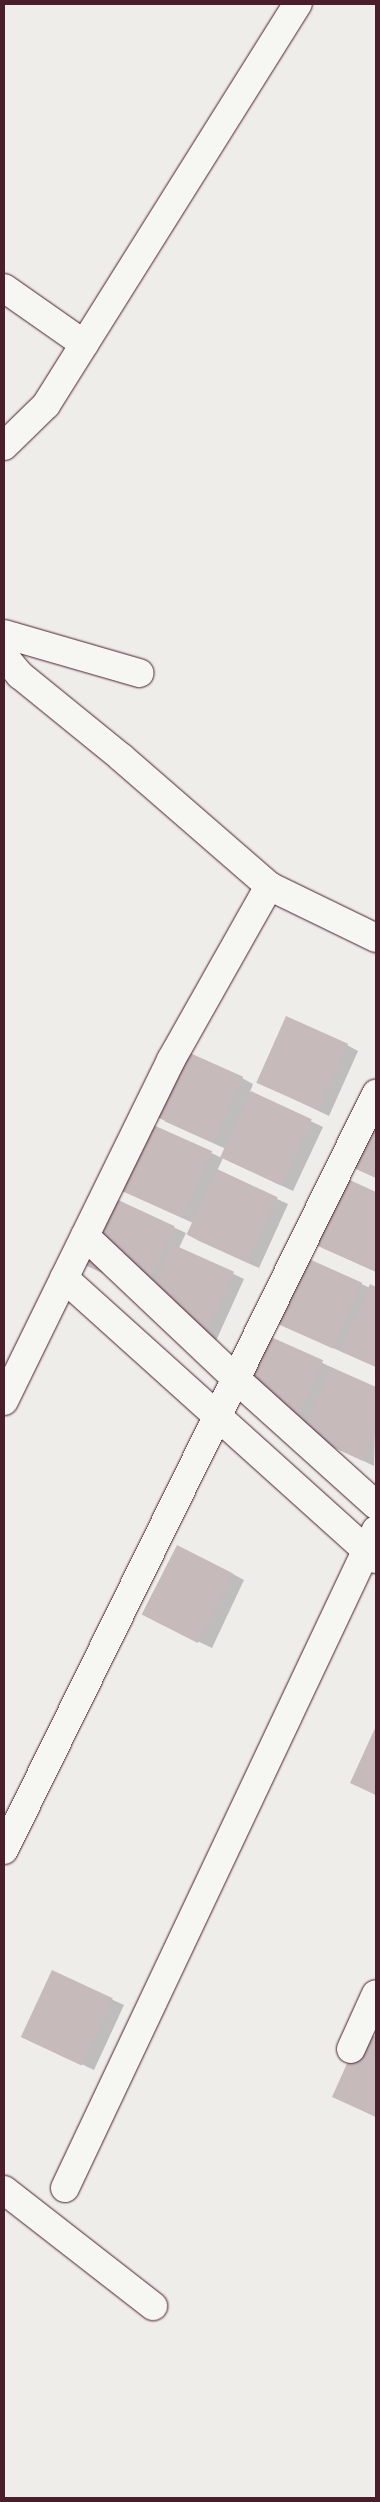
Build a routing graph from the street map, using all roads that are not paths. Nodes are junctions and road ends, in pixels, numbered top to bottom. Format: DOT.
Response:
graph roads {
  1 [pos="298,4"];
  2 [pos="4,288"];
  3 [pos="84,344"];
  4 [pos="4,446"];
  5 [pos="4,634"];
  6 [pos="4,656"];
  7 [pos="139,673"];
  8 [pos="269,886"];
  9 [pos="376,938"];
  10 [pos="376,1094"];
  11 [pos="85,1236"];
  12 [pos="64,1278"];
  13 [pos="236,1379"];
  14 [pos="4,1401"];
  15 [pos="217,1417"];
  16 [pos="376,1505"];
  17 [pos="373,1547"];
  18 [pos="4,1850"];
  19 [pos="376,1994"];
  20 [pos="351,2049"];
  21 [pos="65,2188"];
  22 [pos="4,2190"];
  23 [pos="154,2306"];
  1 -- 3 [label="street"];
  2 -- 3 [label="street"];
  3 -- 4 [label="street"];
  5 -- 7 [label="street"];
  6 -- 8 [label="street"];
  8 -- 9 [label="street"];
  8 -- 11 [label="street"];
  10 -- 13 [label="street"];
  11 -- 12 [label="street"];
  11 -- 13 [label="street"];
  12 -- 14 [label="street"];
  12 -- 15 [label="street"];
  13 -- 15 [label="street"];
  13 -- 16 [label="street"];
  15 -- 17 [label="street"];
  15 -- 18 [label="street"];
  17 -- 21 [label="street"];
  19 -- 20 [label="street"];
  22 -- 23 [label="street"];
}
